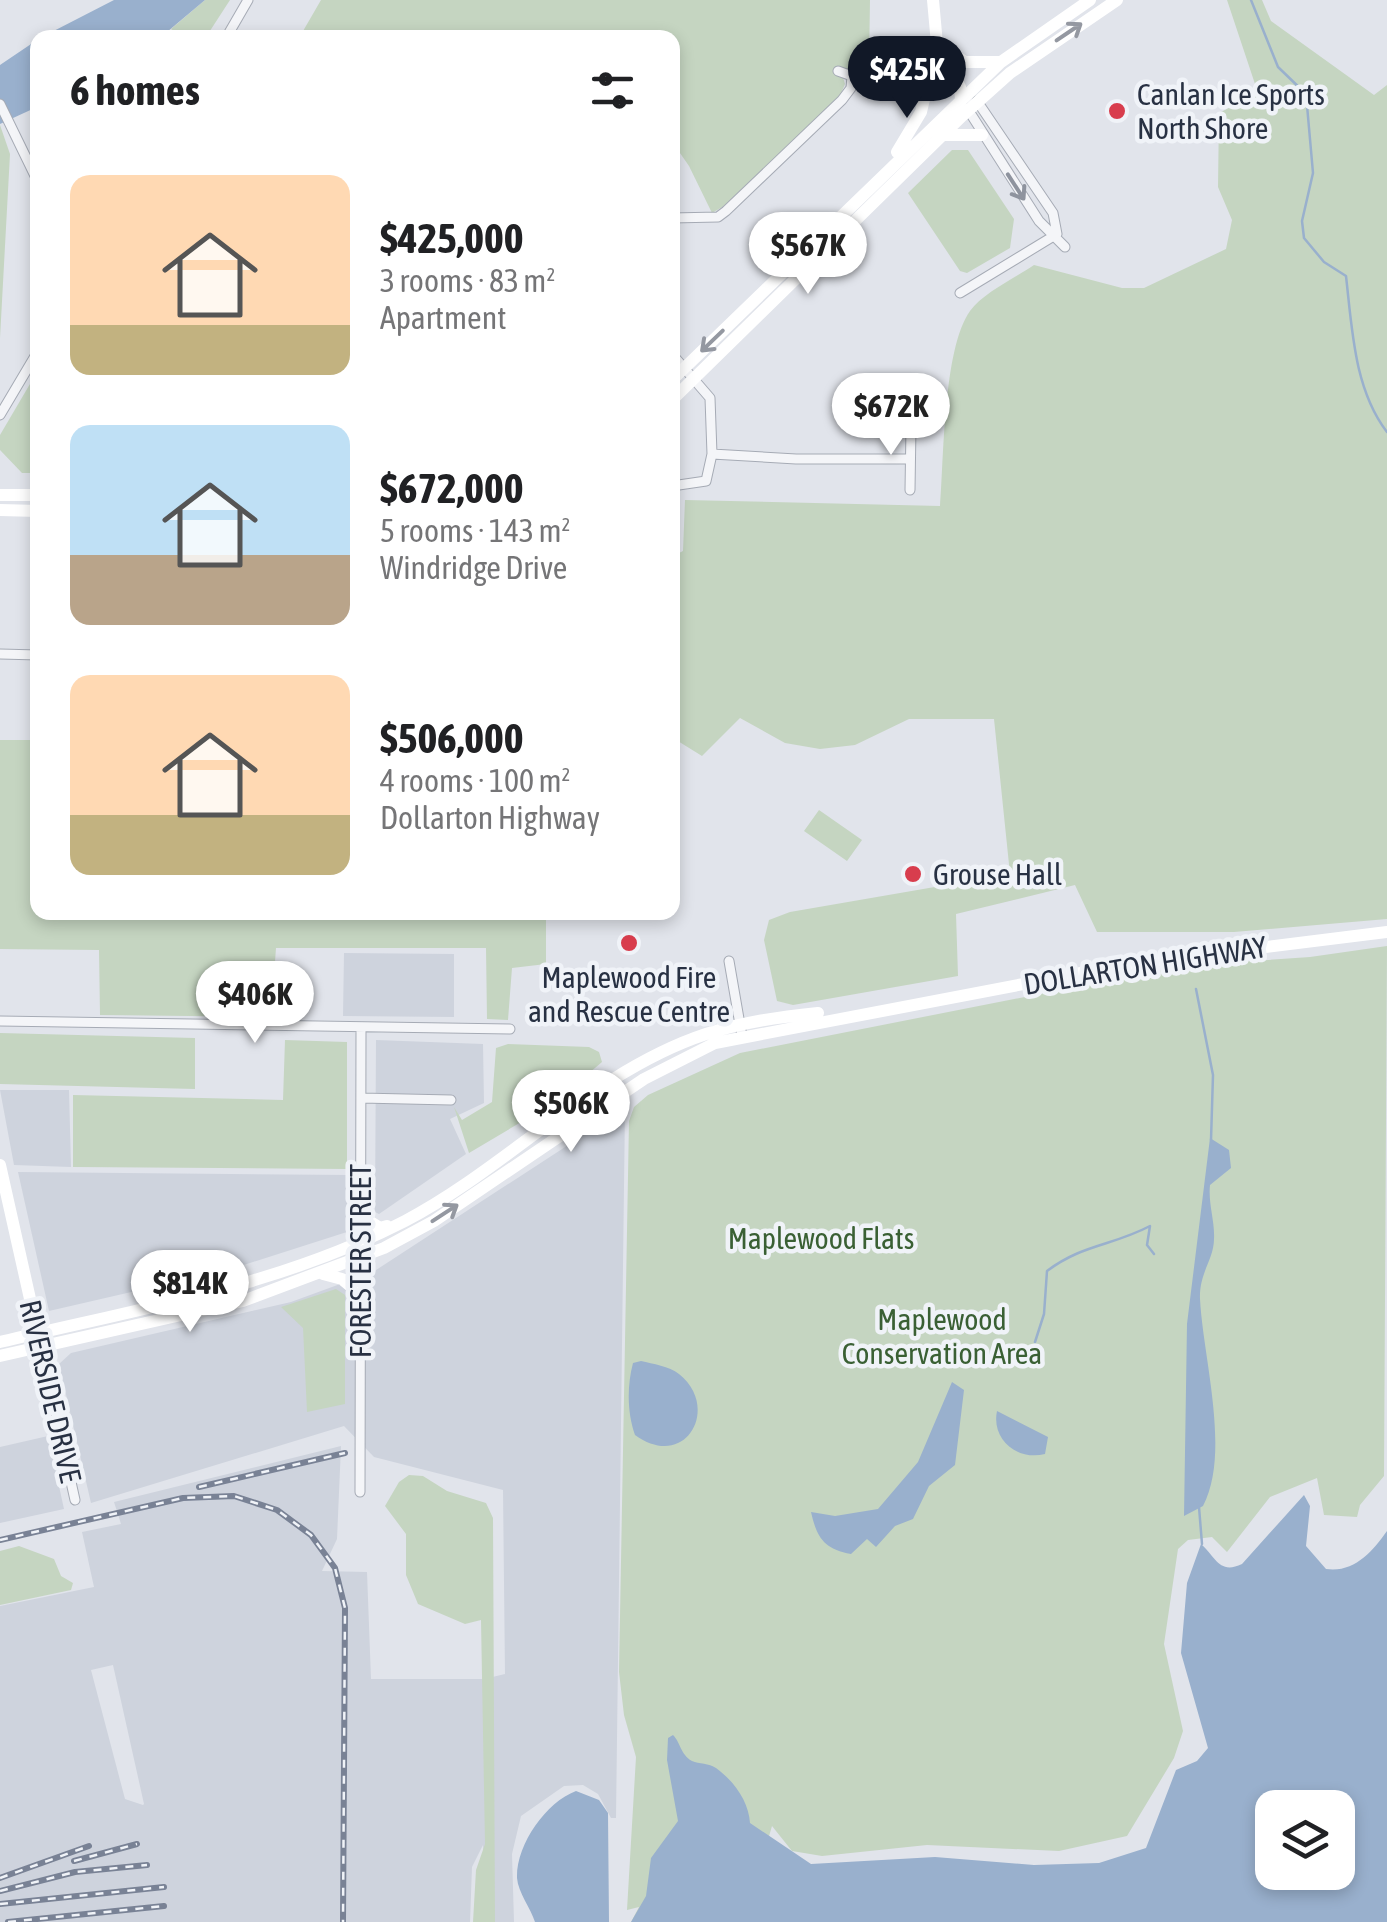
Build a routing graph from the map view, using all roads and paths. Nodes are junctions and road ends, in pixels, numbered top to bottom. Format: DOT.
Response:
graph roads {
  1 [pos="248,0"];
  2 [pos="933,0"];
  3 [pos="1090,0"];
  4 [pos="1117,0"];
  5 [pos="231,30"];
  6 [pos="937,44"];
  7 [pos="1000,62"];
  8 [pos="838,71"];
  9 [pos="968,98"];
  10 [pos="0,104"];
  11 [pos="944,135"];
  12 [pos="982,135"];
  13 [pos="30,164"];
  14 [pos="882,175"];
  15 [pos="680,218"];
  16 [pos="1057,234"];
  17 [pos="1065,247"];
  18 [pos="960,294"];
  19 [pos="680,362"];
  20 [pos="30,364"];
  21 [pos="691,372"];
  22 [pos="680,377"];
  23 [pos="680,388"];
  24 [pos="0,415"];
  25 [pos="911,427"];
  26 [pos="712,454"];
  27 [pos="910,458"];
  28 [pos="0,482"];
  29 [pos="680,485"];
  30 [pos="910,490"];
  31 [pos="7,494"];
  32 [pos="0,510"];
  33 [pos="30,511"];
  34 [pos="0,654"];
  35 [pos="30,655"];
  36 [pos="1387,932"];
  37 [pos="729,962"];
  38 [pos="0,1021"];
  39 [pos="361,1029"];
  40 [pos="510,1029"];
  41 [pos="741,1030"];
  42 [pos="361,1098"];
  43 [pos="451,1100"];
  44 [pos="0,1165"];
  45 [pos="4,1200"];
  46 [pos="360,1208"];
  47 [pos="399,1223"];
  48 [pos="360,1242"];
  49 [pos="359,1258"];
  50 [pos="323,1274"];
  51 [pos="358,1293"];
  52 [pos="40,1340"];
  53 [pos="0,1342"];
  54 [pos="0,1356"];
  55 [pos="360,1492"];
  56 [pos="76,1500"];
  1 -- 5 [label="street"];
  2 -- 6 [label="street"];
  3 -- 7 [label="street"];
  9 -- 4 [label="street, one-way"];
  6 -- 7 [label="street"];
  6 -- 9 [label="street"];
  6 -- 14 [label="street"];
  7 -- 9 [label="street"];
  8 -- 15 [label="street"];
  9 -- 11 [label="street"];
  9 -- 12 [label="street"];
  9 -- 14 [label="street"];
  9 -- 16 [label="street"];
  10 -- 13 [label="street"];
  11 -- 12 [label="street"];
  11 -- 21 [label="street"];
  12 -- 16 [label="street, one-way"];
  14 -- 21 [label="street, one-way"];
  16 -- 17 [label="street"];
  16 -- 18 [label="street"];
  19 -- 21 [label="street"];
  20 -- 24 [label="street"];
  21 -- 22 [label="street"];
  21 -- 23 [label="street"];
  21 -- 26 [label="street"];
  25 -- 27 [label="street"];
  26 -- 27 [label="street"];
  26 -- 29 [label="street"];
  27 -- 30 [label="street"];
  28 -- 31 [label="street"];
  32 -- 33 [label="street"];
  34 -- 35 [label="street"];
  36 -- 41 [label="street, DOLLARTON HIGHWAY"];
  37 -- 41 [label="street"];
  38 -- 39 [label="street"];
  39 -- 40 [label="street"];
  39 -- 42 [label="street, FORESTER STREET"];
  41 -- 47 [label="street, DOLLARTON HIGHWAY"];
  49 -- 41 [label="street, DOLLARTON HIGHWAY, one-way"];
  42 -- 43 [label="street"];
  42 -- 46 [label="street, FORESTER STREET"];
  44 -- 45 [label="street, RIVERSIDE DRIVE"];
  45 -- 52 [label="street, RIVERSIDE DRIVE"];
  46 -- 47 [label="street"];
  46 -- 48 [label="street, FORESTER STREET"];
  47 -- 48 [label="street, DOLLARTON HIGHWAY"];
  48 -- 49 [label="street, FORESTER STREET"];
  48 -- 52 [label="street, DOLLARTON HIGHWAY"];
  49 -- 50 [label="street, DOLLARTON HIGHWAY"];
  49 -- 51 [label="street, FORESTER STREET"];
  50 -- 51 [label="street"];
  50 -- 52 [label="street, DOLLARTON HIGHWAY"];
  51 -- 55 [label="street, FORESTER STREET"];
  52 -- 53 [label="street, DOLLARTON HIGHWAY"];
  52 -- 54 [label="street, DOLLARTON HIGHWAY"];
  52 -- 56 [label="street, RIVERSIDE DRIVE"];
}
